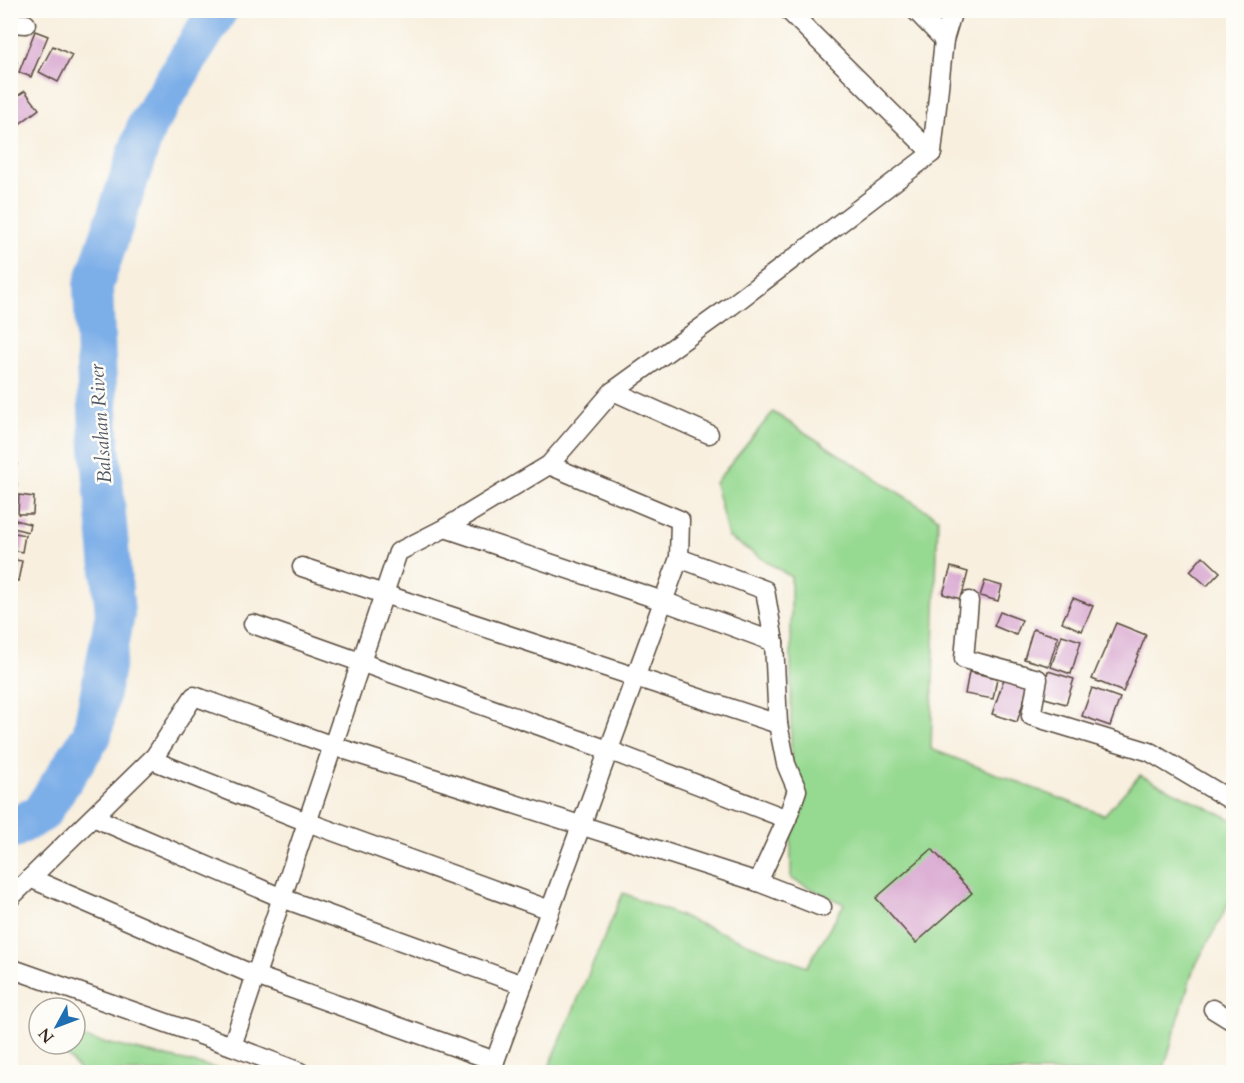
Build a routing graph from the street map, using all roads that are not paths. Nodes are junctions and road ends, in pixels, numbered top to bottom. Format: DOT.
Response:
graph roads {
  1 [pos="788,10"];
  2 [pos="915,10"];
  3 [pos="953,10"];
  4 [pos="944,40"];
  5 [pos="932,153"];
  6 [pos="613,391"];
  7 [pos="709,434"];
  8 [pos="549,465"];
  9 [pos="445,528"];
  10 [pos="679,558"];
  11 [pos="302,567"];
  12 [pos="384,594"];
  13 [pos="663,601"];
  14 [pos="969,601"];
  15 [pos="253,624"];
  16 [pos="774,642"];
  17 [pos="361,663"];
  18 [pos="635,677"];
  19 [pos="778,724"];
  20 [pos="333,746"];
  21 [pos="608,750"];
  22 [pos="152,759"];
  23 [pos="1233,802"];
  24 [pos="93,817"];
  25 [pos="787,819"];
  26 [pos="307,822"];
  27 [pos="581,826"];
  28 [pos="30,879"];
  29 [pos="758,882"];
  30 [pos="10,898"];
  31 [pos="282,898"];
  32 [pos="822,907"];
  33 [pos="550,910"];
  34 [pos="10,968"];
  35 [pos="256,976"];
  36 [pos="523,985"];
  37 [pos="1213,1009"];
  38 [pos="1233,1022"];
  39 [pos="232,1046"];
  40 [pos="493,1067"];
  41 [pos="300,1072"];
  1 -- 5 [label="street"];
  2 -- 4 [label="street"];
  3 -- 4 [label="street"];
  4 -- 5 [label="street"];
  5 -- 6 [label="street"];
  6 -- 7 [label="street"];
  6 -- 8 [label="street"];
  8 -- 9 [label="street"];
  8 -- 10 [label="street"];
  9 -- 12 [label="street"];
  9 -- 13 [label="street"];
  10 -- 13 [label="street"];
  10 -- 16 [label="street"];
  11 -- 12 [label="street"];
  12 -- 17 [label="street"];
  12 -- 18 [label="street"];
  13 -- 16 [label="street"];
  13 -- 18 [label="street"];
  14 -- 23 [label="street"];
  15 -- 17 [label="street"];
  16 -- 19 [label="street"];
  17 -- 20 [label="street"];
  17 -- 21 [label="street"];
  18 -- 19 [label="street"];
  18 -- 21 [label="street"];
  19 -- 25 [label="street"];
  20 -- 22 [label="street"];
  20 -- 26 [label="street"];
  20 -- 27 [label="street"];
  21 -- 25 [label="street"];
  21 -- 27 [label="street"];
  22 -- 24 [label="street"];
  22 -- 26 [label="street"];
  24 -- 28 [label="street"];
  24 -- 31 [label="street"];
  25 -- 29 [label="street"];
  26 -- 31 [label="street"];
  26 -- 33 [label="street"];
  27 -- 29 [label="street"];
  27 -- 33 [label="street"];
  28 -- 30 [label="street"];
  28 -- 35 [label="street"];
  29 -- 32 [label="street"];
  31 -- 35 [label="street"];
  31 -- 36 [label="street"];
  33 -- 36 [label="street"];
  34 -- 39 [label="street"];
  35 -- 39 [label="street"];
  35 -- 40 [label="street"];
  36 -- 40 [label="street"];
  37 -- 38 [label="street"];
  39 -- 41 [label="street"];
}
